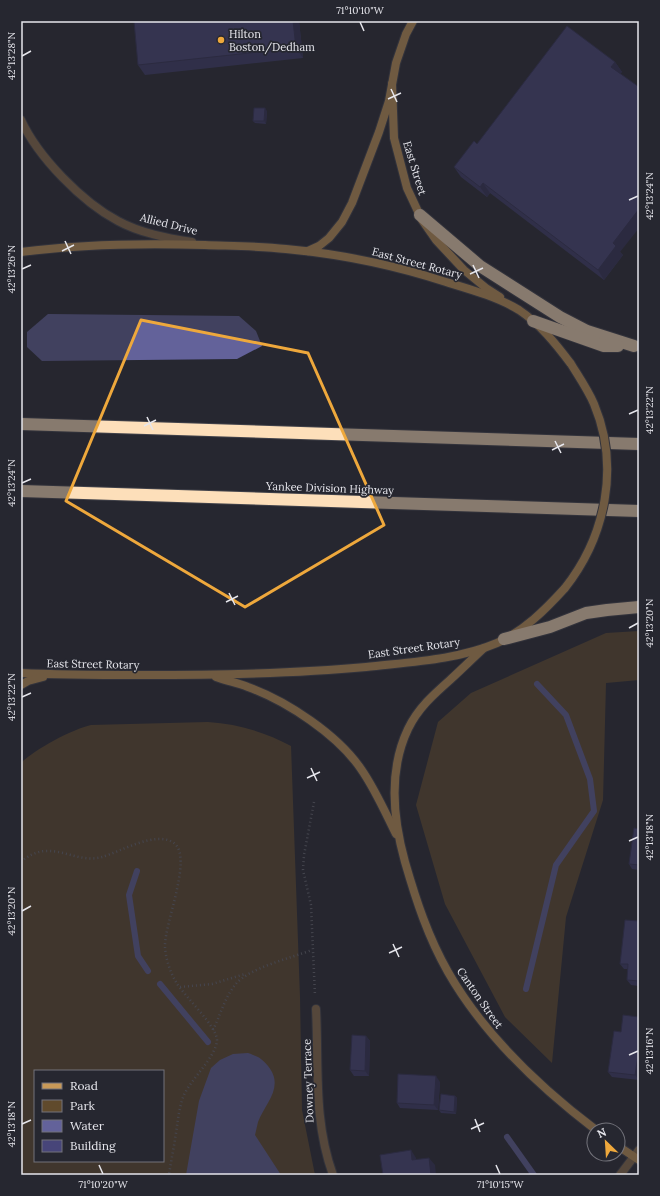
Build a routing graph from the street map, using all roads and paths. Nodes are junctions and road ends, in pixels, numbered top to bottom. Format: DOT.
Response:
graph roads {
  1 [pos="413,21"];
  2 [pos="392,84"];
  3 [pos="21,120"];
  4 [pos="420,215"];
  5 [pos="214,245"];
  6 [pos="307,251"];
  7 [pos="21,252"];
  8 [pos="518,309"];
  9 [pos="533,321"];
  10 [pos="637,346"];
  11 [pos="21,424"];
  12 [pos="639,444"];
  13 [pos="21,491"];
  14 [pos="639,511"];
  15 [pos="639,607"];
  16 [pos="504,639"];
  17 [pos="484,648"];
  18 [pos="21,673"];
  19 [pos="74,675"];
  20 [pos="209,675"];
  21 [pos="21,685"];
  22 [pos="314,802"];
  23 [pos="400,844"];
  24 [pos="21,862"];
  25 [pos="312,950"];
  26 [pos="248,973"];
  27 [pos="179,987"];
  28 [pos="316,1009"];
  29 [pos="213,1030"];
  30 [pos="586,1122"];
  31 [pos="639,1150"];
  32 [pos="626,1152"];
  33 [pos="636,1159"];
  34 [pos="169,1175"];
  35 [pos="333,1175"];
  36 [pos="620,1175"];
  1 -- 2 [label="main road, East Street"];
  2 -- 4 [label="main road, East Street"];
  2 -- 6 [label="main road, East Street"];
  3 -- 5 [label="street, Allied Drive"];
  4 -- 8 [label="main road, East Street"];
  4 -- 10 [label="highway"];
  5 -- 6 [label="main road, East Street Rotary"];
  5 -- 7 [label="main road, East Street Rotary"];
  6 -- 8 [label="main road, East Street Rotary"];
  8 -- 9 [label="main road, East Street Rotary"];
  9 -- 10 [label="highway"];
  9 -- 16 [label="main road, East Street Rotary, bridge"];
  11 -- 12 [label="highway"];
  13 -- 14 [label="highway, Yankee Division Highway"];
  15 -- 16 [label="highway"];
  16 -- 17 [label="main road, East Street Rotary"];
  17 -- 20 [label="main road, East Street Rotary"];
  17 -- 23 [label="main road, Canton Street"];
  18 -- 19 [label="main road, East Street Rotary"];
  19 -- 20 [label="main road, East Street Rotary"];
  19 -- 21 [label="main road"];
  20 -- 23 [label="main road, Canton Street"];
  22 -- 25 [label="path"];
  23 -- 30 [label="main road, Canton Street"];
  24 -- 27 [label="path"];
  25 -- 26 [label="path"];
  25 -- 28 [label="path"];
  26 -- 27 [label="path"];
  26 -- 29 [label="path"];
  27 -- 29 [label="path"];
  28 -- 35 [label="street, Downey Terrace"];
  29 -- 34 [label="path"];
  31 -- 33 [label="street"];
  32 -- 33 [label="main road"];
  33 -- 36 [label="street"];
}
